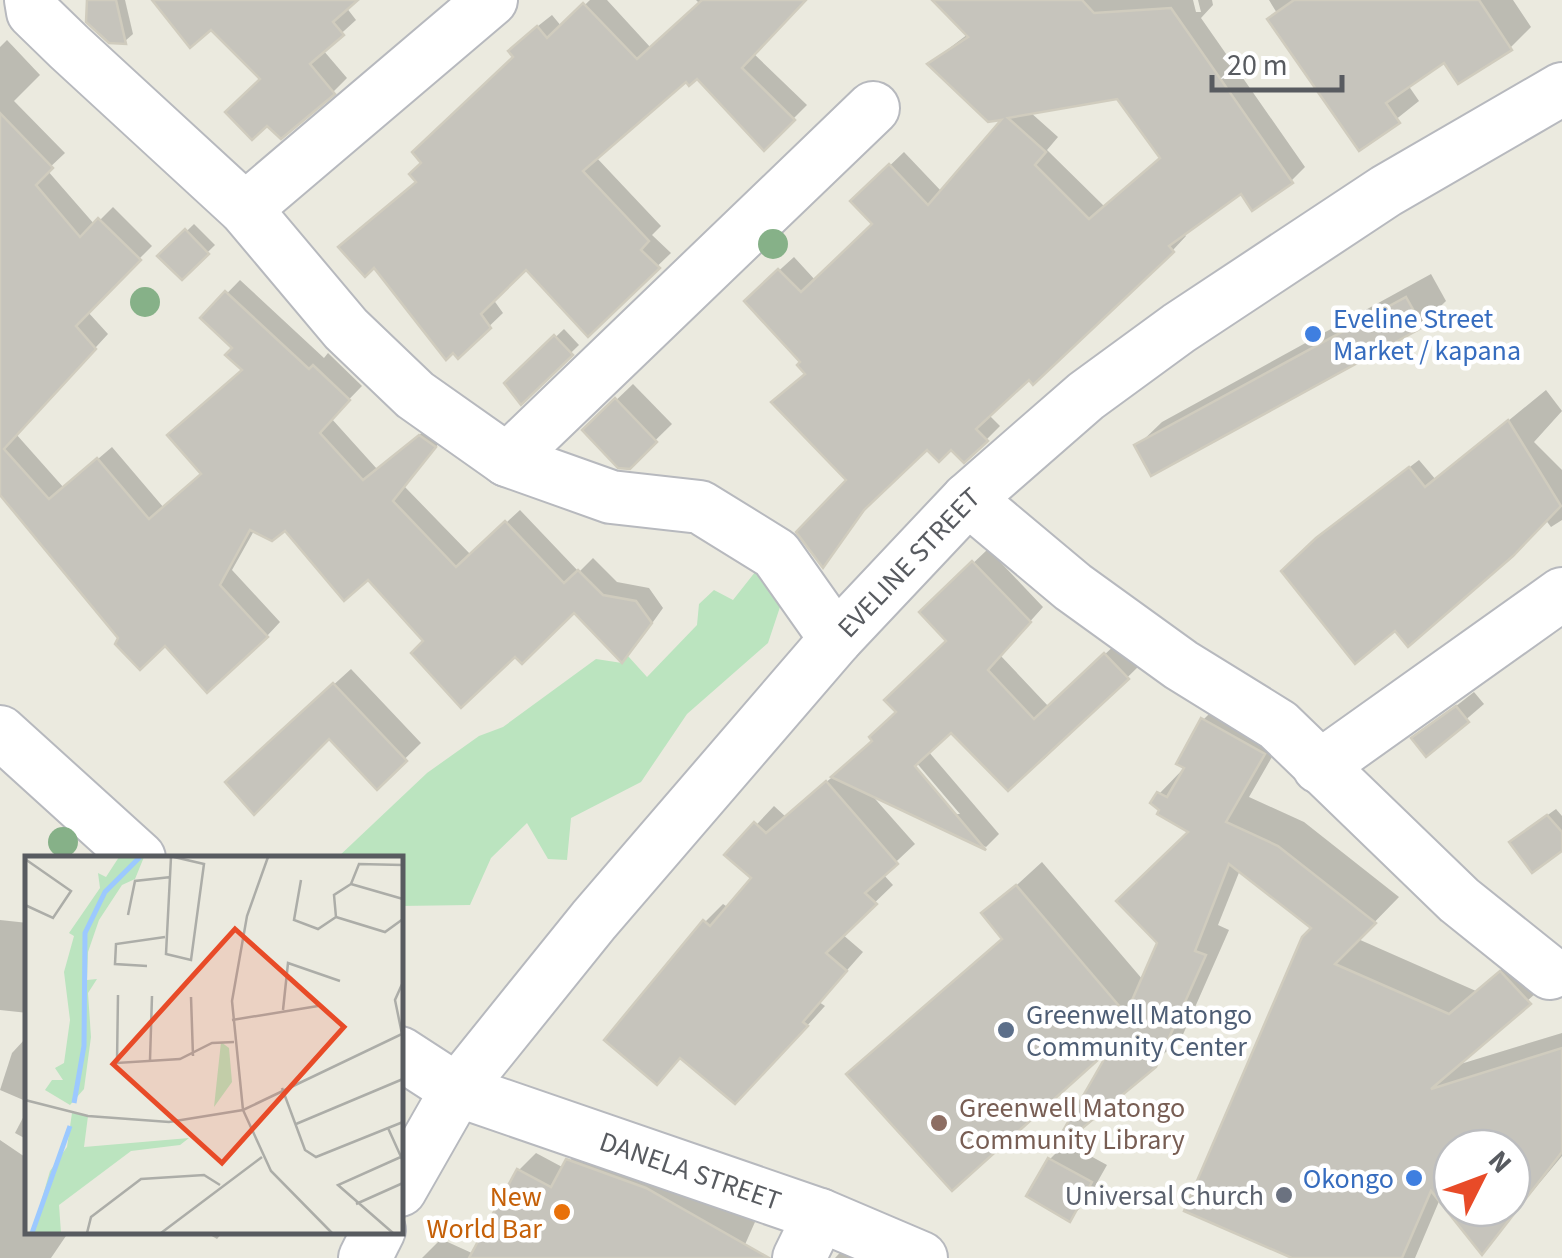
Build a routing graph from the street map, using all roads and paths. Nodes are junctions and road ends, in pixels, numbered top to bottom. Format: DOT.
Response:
graph roads {
  1 [pos="31,0"];
  2 [pos="491,0"];
  3 [pos="1562,89"];
  4 [pos="873,108"];
  5 [pos="245,209"];
  6 [pos="507,460"];
  7 [pos="968,500"];
  8 [pos="1562,594"];
  9 [pos="836,639"];
  10 [pos="0,732"];
  11 [pos="1320,767"];
  12 [pos="137,856"];
  13 [pos="1550,972"];
  14 [pos="402,1053"];
  15 [pos="457,1090"];
  16 [pos="402,1186"];
  17 [pos="376,1233"];
  18 [pos="810,1237"];
  19 [pos="364,1258"];
  20 [pos="921,1258"];
  1 -- 5 [label="street"];
  2 -- 5 [label="street"];
  3 -- 7 [label="street, EVELINE STREET"];
  4 -- 6 [label="street"];
  5 -- 6 [label="street"];
  6 -- 9 [label="street"];
  7 -- 9 [label="street, EVELINE STREET"];
  7 -- 11 [label="street"];
  8 -- 11 [label="street"];
  9 -- 15 [label="street, EVELINE STREET"];
  10 -- 12 [label="street"];
  11 -- 13 [label="street"];
  14 -- 15 [label="street, DANELA STREET"];
  15 -- 16 [label="street, EVELINE STREET"];
  15 -- 18 [label="street, DANELA STREET"];
  17 -- 19 [label="street"];
  18 -- 20 [label="street, DANELA STREET"];
}
